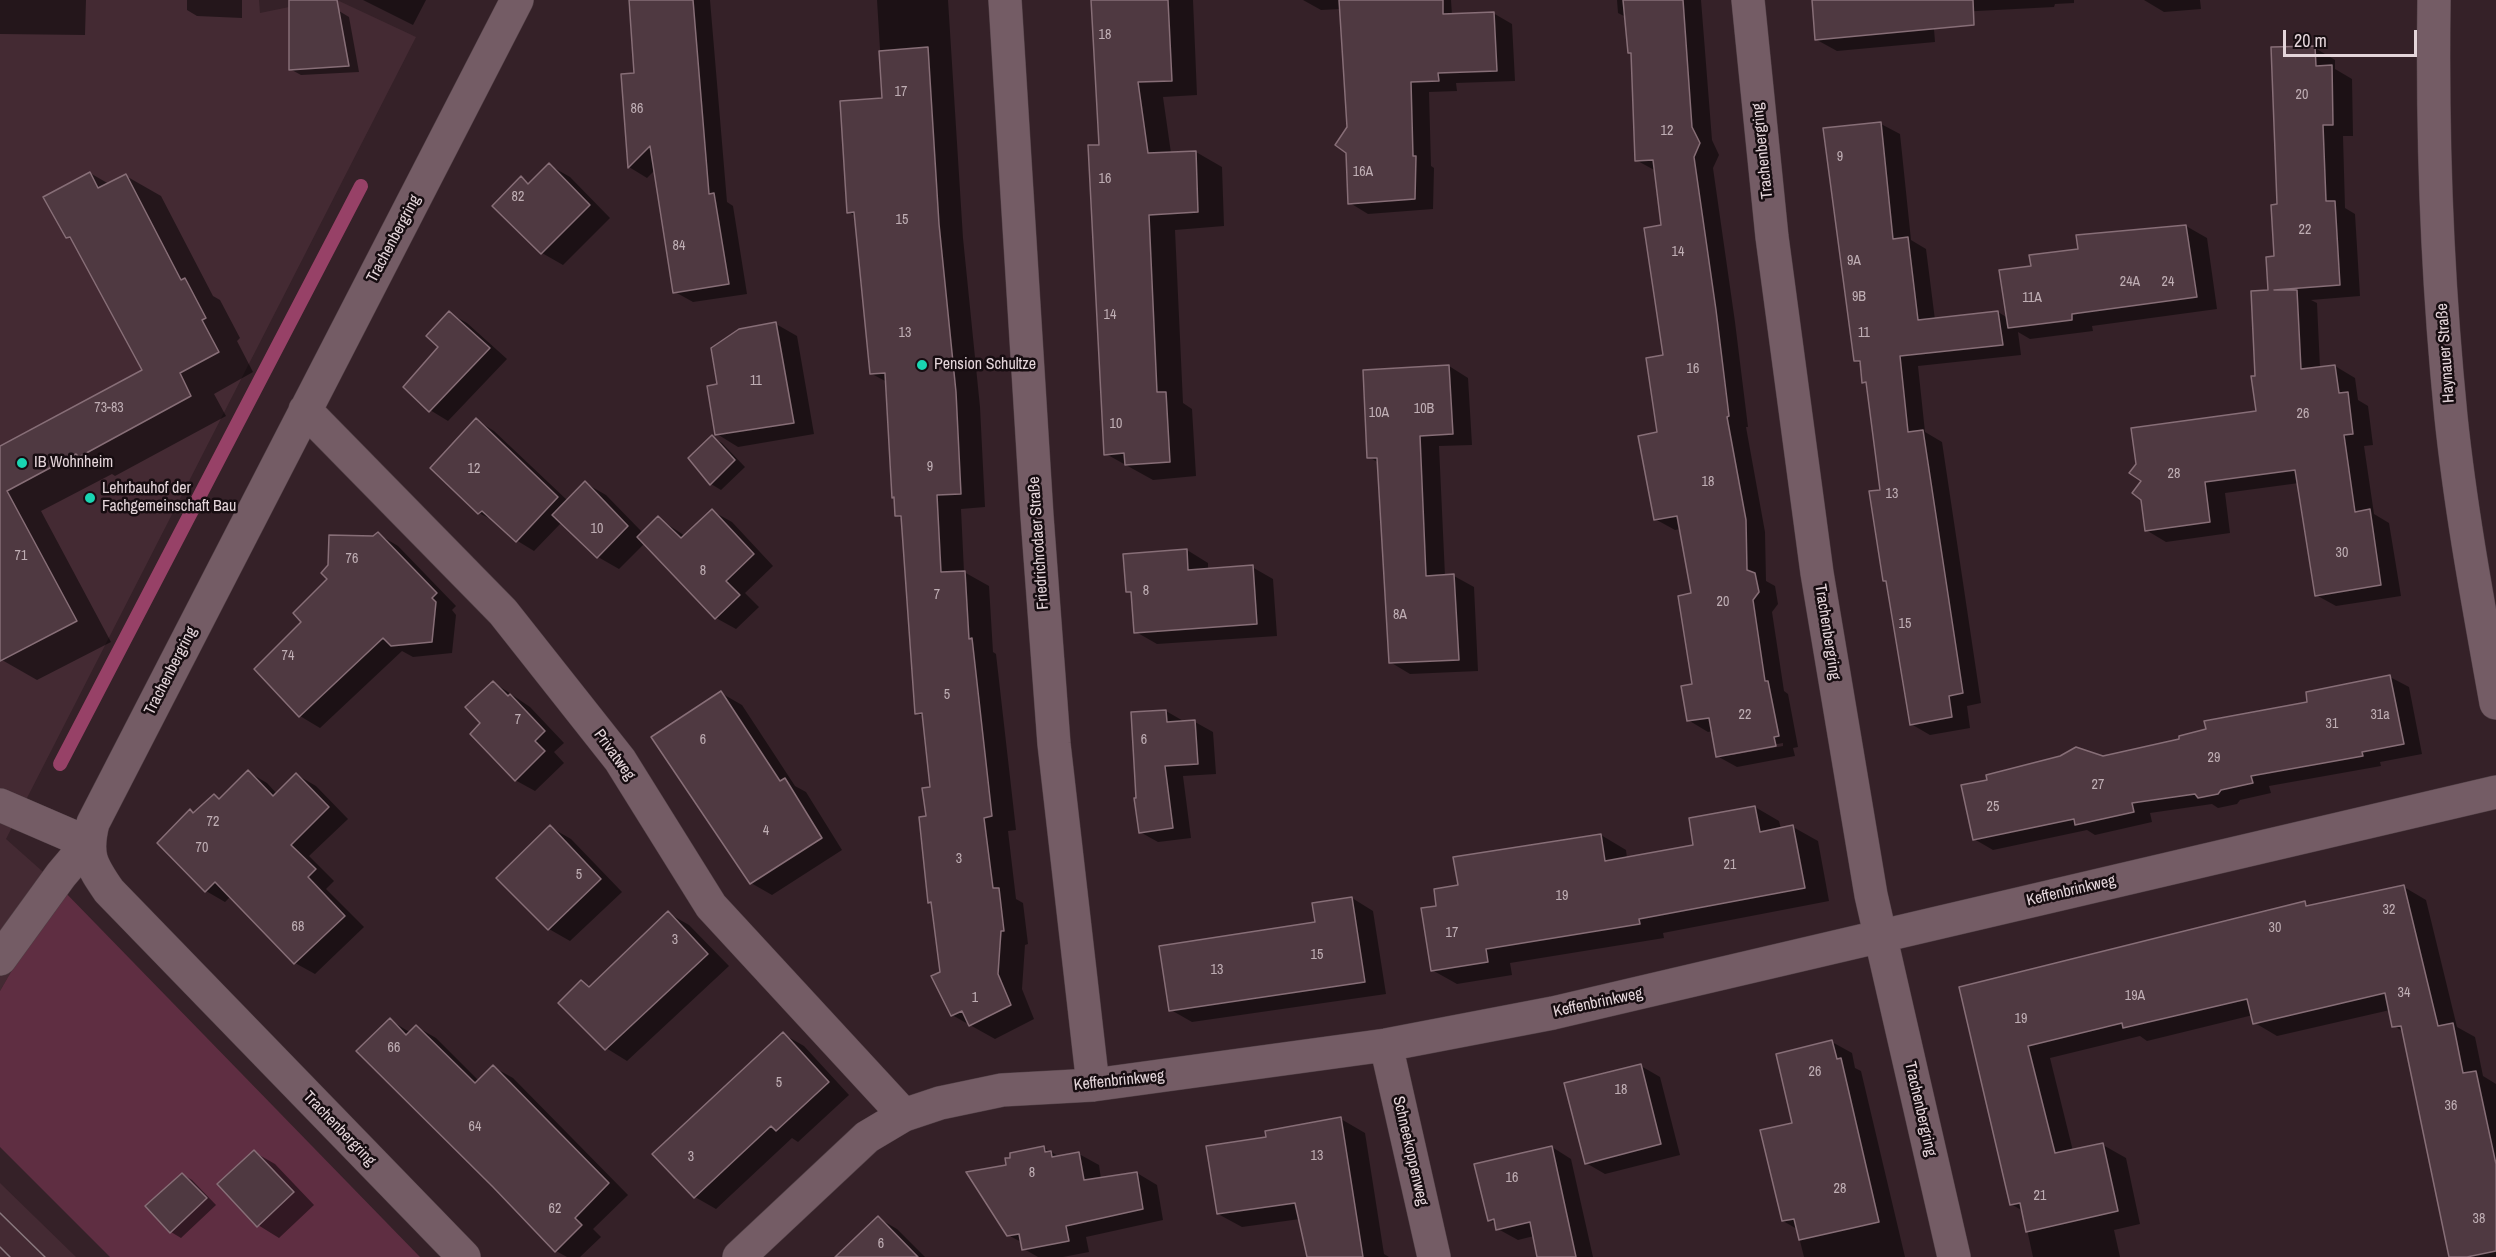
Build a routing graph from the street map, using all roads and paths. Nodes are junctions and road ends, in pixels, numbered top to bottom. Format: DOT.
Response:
graph roads {
  1 [pos="517,0"];
  2 [pos="1005,0"];
  3 [pos="1748,0"];
  4 [pos="2434,0"];
  5 [pos="305,410"];
  6 [pos="2496,703"];
  7 [pos="2496,792"];
  8 [pos="0,805"];
  9 [pos="88,843"];
  10 [pos="1880,936"];
  11 [pos="0,959"];
  12 [pos="1386,1046"];
  13 [pos="1093,1085"];
  14 [pos="904,1115"];
  15 [pos="464,1257"];
  16 [pos="739,1257"];
  17 [pos="1434,1257"];
  18 [pos="1954,1257"];
  1 -- 5 [label="street, Trachenbergring"];
  2 -- 13 [label="street, Friedrichrodaer Straße"];
  3 -- 10 [label="street, Trachenbergring"];
  4 -- 6 [label="street, Haynauer Straße"];
  5 -- 9 [label="street, Trachenbergring"];
  5 -- 14 [label="street, Privatweg"];
  7 -- 10 [label="street, Keffenbrinkweg"];
  8 -- 9 [label="street"];
  9 -- 11 [label="street"];
  9 -- 15 [label="street, Trachenbergring"];
  10 -- 12 [label="street, Keffenbrinkweg"];
  10 -- 18 [label="street, Trachenbergring"];
  12 -- 13 [label="street, Keffenbrinkweg"];
  12 -- 17 [label="street, Schneekoppenweg"];
  13 -- 14 [label="street, Keffenbrinkweg"];
  14 -- 16 [label="street, Keffenbrinkweg"];
}
